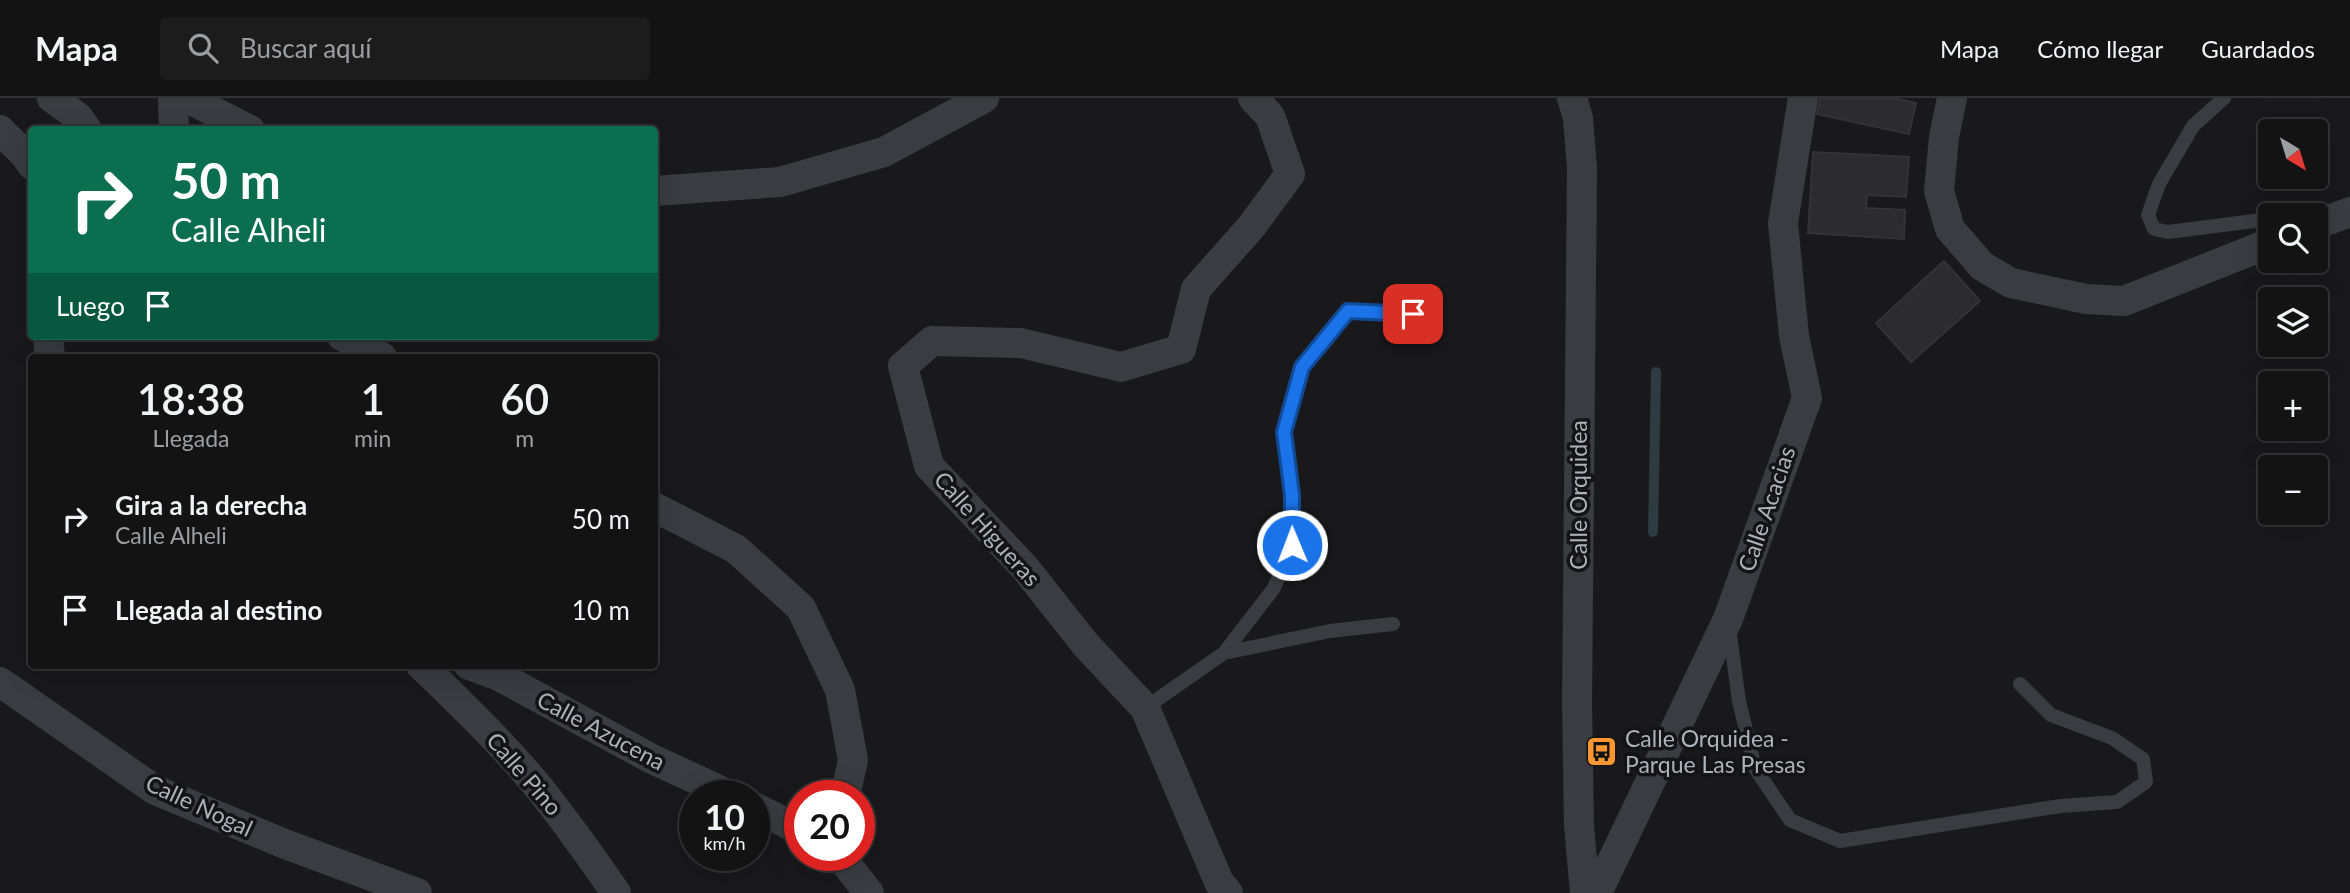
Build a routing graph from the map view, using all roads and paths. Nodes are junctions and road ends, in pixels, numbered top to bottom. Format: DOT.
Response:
graph roads {
  1 [pos="52,98"];
  2 [pos="173,98"];
  3 [pos="187,98"];
  4 [pos="984,98"];
  5 [pos="1253,98"];
  6 [pos="1572,98"];
  7 [pos="1804,98"];
  8 [pos="1952,98"];
  9 [pos="2224,98"];
  10 [pos="84,126"];
  11 [pos="174,126"];
  12 [pos="242,126"];
  13 [pos="0,130"];
  14 [pos="28,159"];
  15 [pos="658,191"];
  16 [pos="2350,212"];
  17 [pos="2328,220"];
  18 [pos="2258,221"];
  19 [pos="2258,248"];
  20 [pos="1435,314"];
  21 [pos="350,340"];
  22 [pos="376,354"];
  23 [pos="658,509"];
  24 [pos="1728,619"];
  25 [pos="1393,624"];
  26 [pos="1224,653"];
  27 [pos="425,669"];
  28 [pos="480,669"];
  29 [pos="0,682"];
  30 [pos="2020,684"];
  31 [pos="1145,708"];
  32 [pos="697,780"];
  33 [pos="849,780"];
  34 [pos="852,871"];
  35 [pos="417,893"];
  36 [pos="616,893"];
  37 [pos="869,893"];
  38 [pos="1228,893"];
  39 [pos="1585,893"];
  40 [pos="1597,893"];
  1 -- 10 [label="street"];
  2 -- 11 [label="street"];
  3 -- 12 [label="street"];
  4 -- 15 [label="street"];
  5 -- 31 [label="street, Calle Higueras"];
  6 -- 39 [label="street, Calle Orquidea"];
  7 -- 24 [label="street, Calle Acacias"];
  8 -- 19 [label="street"];
  9 -- 18 [label="lane"];
  13 -- 14 [label="street"];
  16 -- 17 [label="street"];
  20 -- 26 [label="lane"];
  21 -- 22 [label="street"];
  23 -- 33 [label="street"];
  24 -- 30 [label="lane"];
  24 -- 40 [label="street, Calle Acacias"];
  25 -- 26 [label="lane"];
  26 -- 31 [label="lane"];
  27 -- 36 [label="street, Calle Pino"];
  28 -- 32 [label="street, Calle Azucena"];
  29 -- 35 [label="street, Calle Nogal"];
  31 -- 38 [label="street, Calle Higueras"];
  34 -- 37 [label="street"];
}
